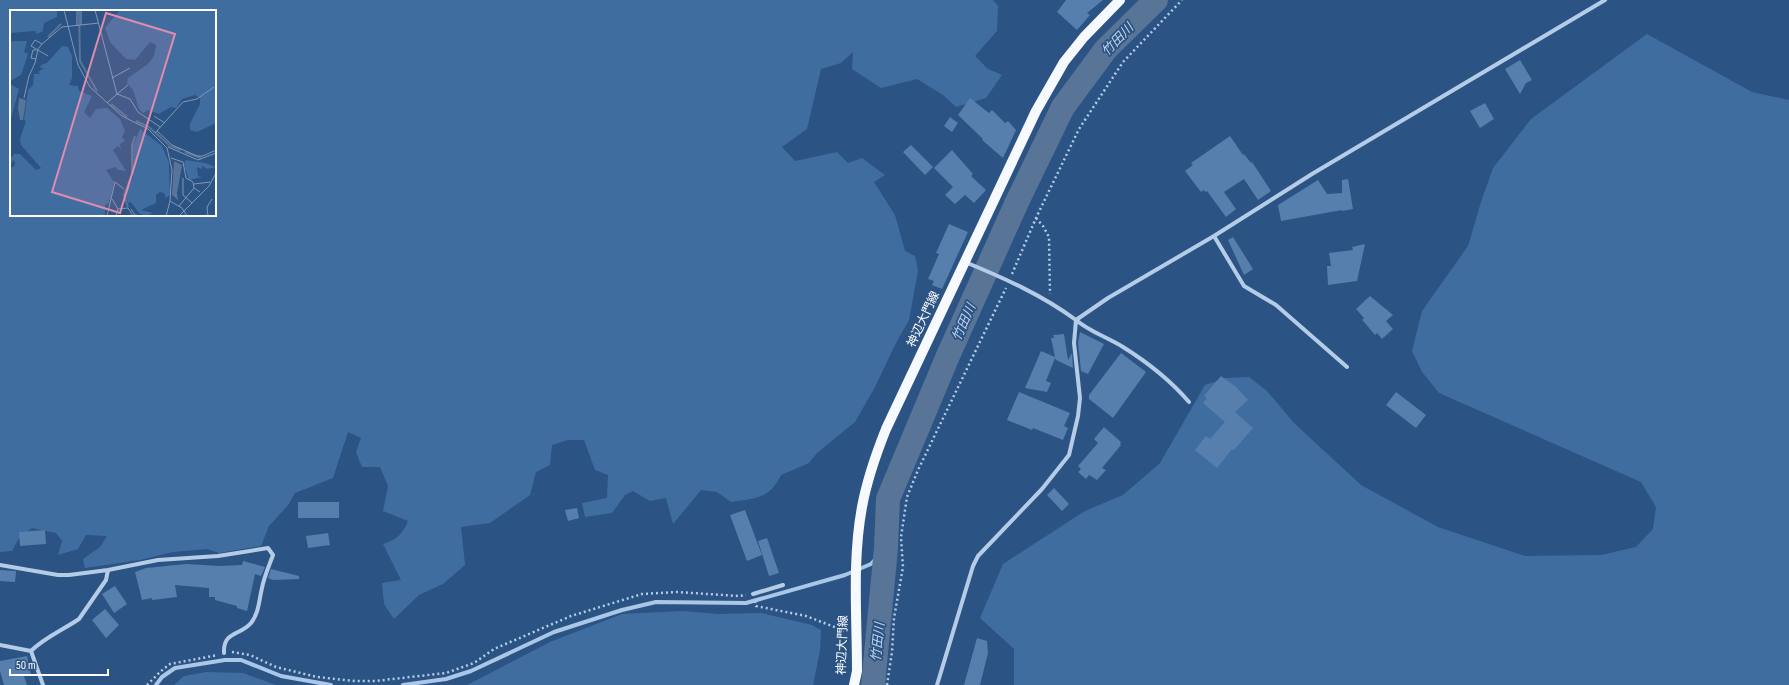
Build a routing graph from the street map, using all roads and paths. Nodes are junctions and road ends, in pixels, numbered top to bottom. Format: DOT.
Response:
graph roads {
  1 [pos="1120,0"];
  2 [pos="1182,0"];
  3 [pos="1605,0"];
  4 [pos="1036,218"];
  5 [pos="1214,236"];
  6 [pos="969,264"];
  7 [pos="1007,280"];
  8 [pos="1050,302"];
  9 [pos="1076,320"];
  10 [pos="1347,367"];
  11 [pos="1189,402"];
  12 [pos="0,565"];
  13 [pos="108,570"];
  14 [pos="783,585"];
  15 [pos="752,594"];
  16 [pos="756,603"];
  17 [pos="857,635"];
  18 [pos="0,645"];
  19 [pos="32,651"];
  20 [pos="224,653"];
  21 [pos="43,685"];
  22 [pos="147,685"];
  23 [pos="854,685"];
  24 [pos="887,685"];
  25 [pos="938,685"];
  1 -- 6 [label="main road, 神辺大門線"];
  2 -- 4 [label="path"];
  3 -- 5 [label="street"];
  4 -- 7 [label="path"];
  4 -- 8 [label="path"];
  5 -- 9 [label="street"];
  5 -- 10 [label="street"];
  6 -- 7 [label="street"];
  6 -- 17 [label="main road, 神辺大門線"];
  7 -- 8 [label="street"];
  7 -- 24 [label="path"];
  8 -- 9 [label="street"];
  9 -- 11 [label="street"];
  9 -- 25 [label="street"];
  12 -- 13 [label="street"];
  13 -- 19 [label="street"];
  13 -- 20 [label="street"];
  14 -- 15 [label="street"];
  15 -- 20 [label="path"];
  16 -- 17 [label="path"];
  17 -- 23 [label="main road, 神辺大門線"];
  18 -- 19 [label="street"];
  19 -- 21 [label="street"];
  20 -- 22 [label="path"];
}
